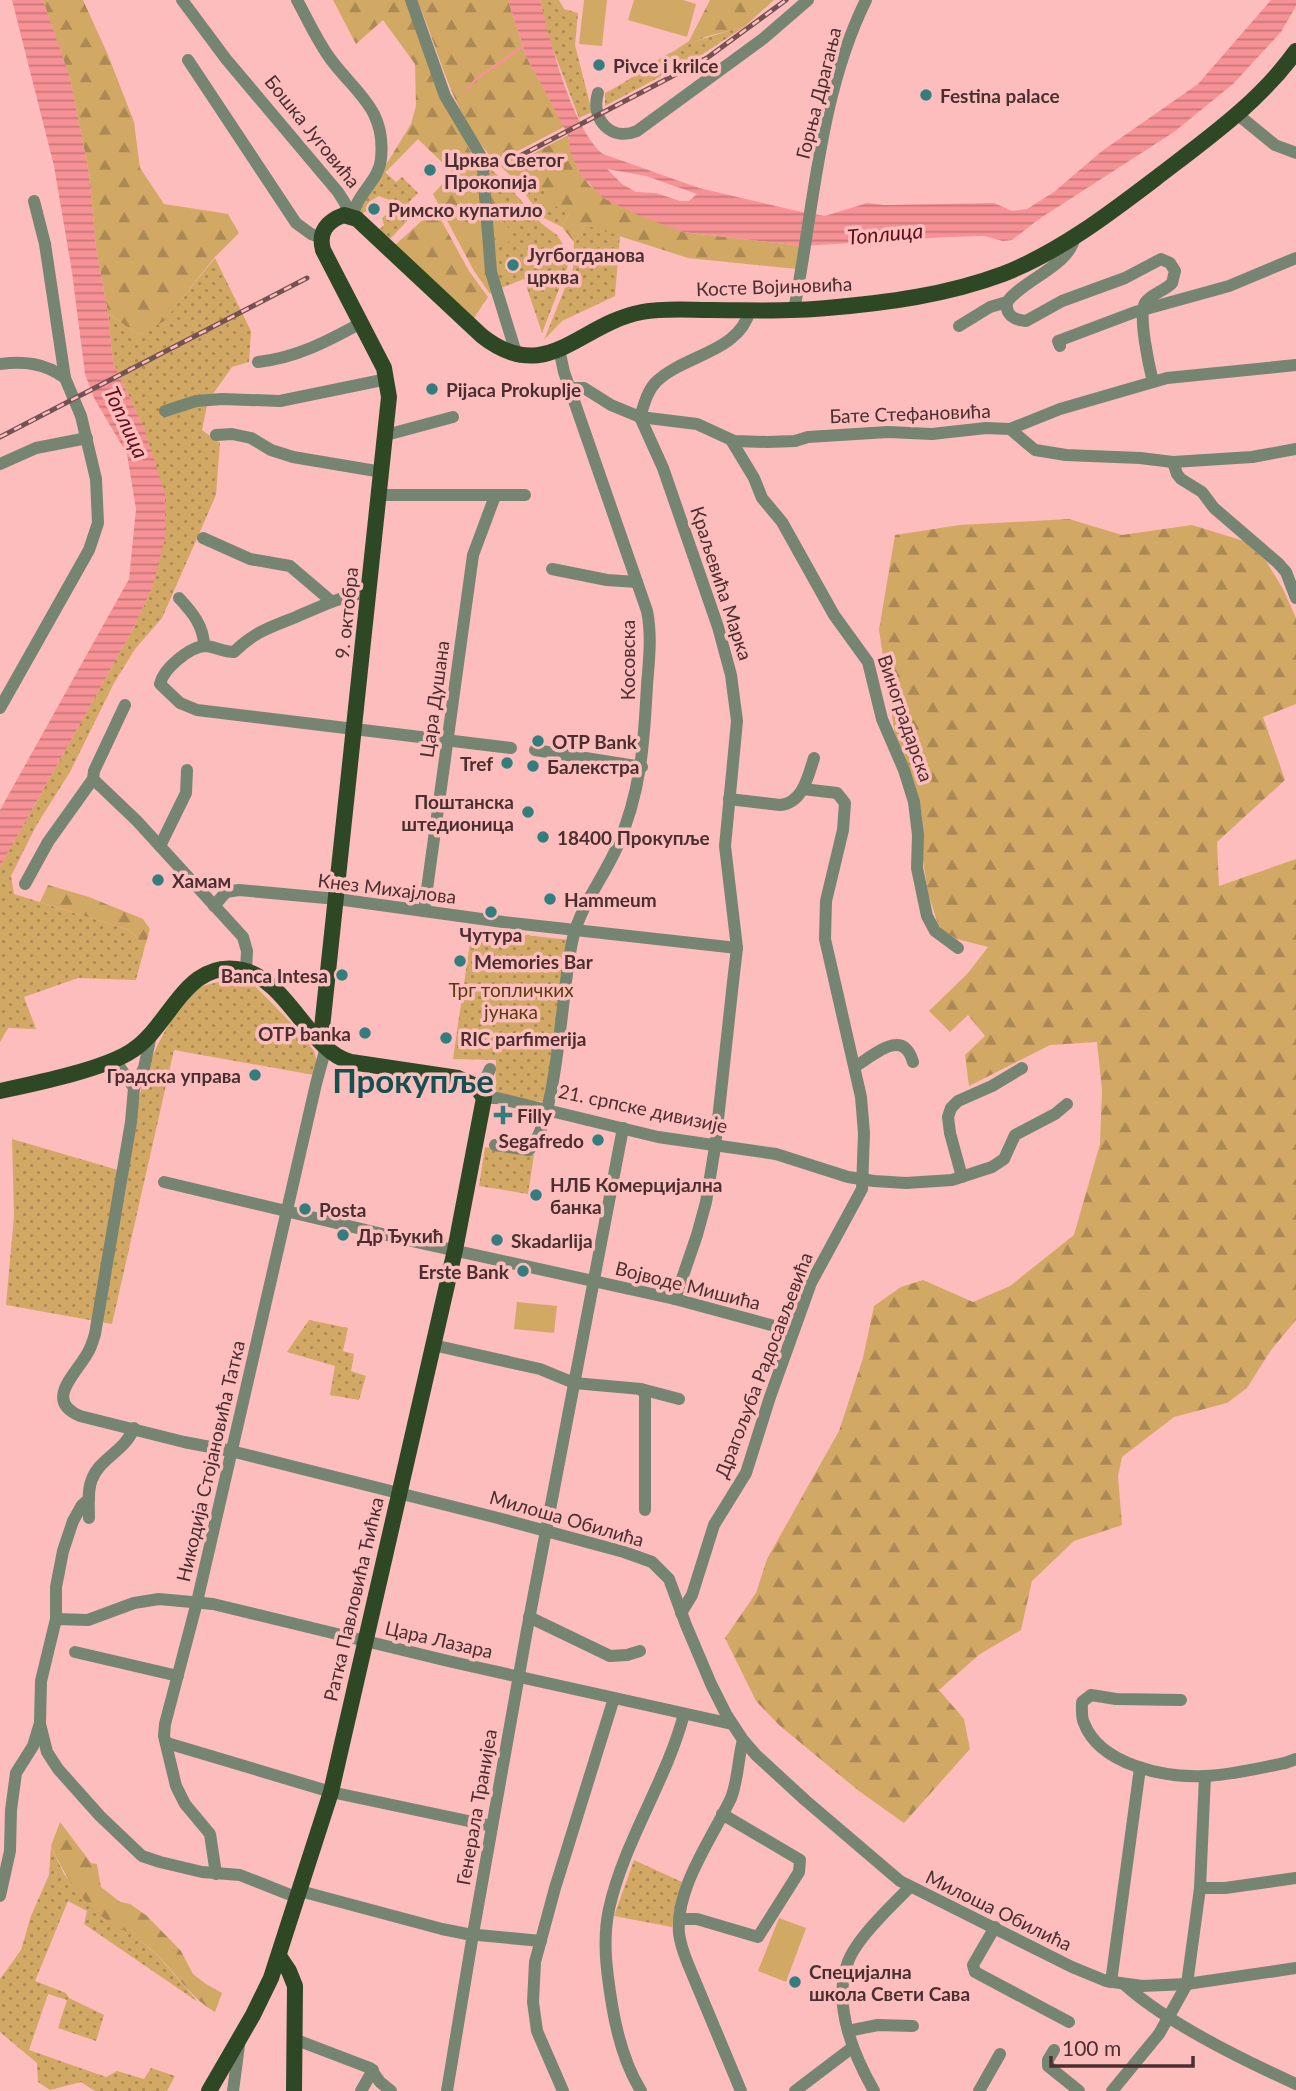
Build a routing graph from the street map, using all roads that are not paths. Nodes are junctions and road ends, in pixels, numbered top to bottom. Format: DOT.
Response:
graph roads {
  1 [pos="182,0"];
  2 [pos="297,0"];
  3 [pos="411,0"];
  4 [pos="808,0"];
  5 [pos="866,0"];
  6 [pos="1296,51"];
  7 [pos="188,60"];
  8 [pos="598,93"];
  9 [pos="1237,114"];
  10 [pos="1296,153"];
  11 [pos="34,201"];
  12 [pos="351,216"];
  13 [pos="1075,235"];
  14 [pos="320,237"];
  15 [pos="1296,258"];
  16 [pos="1007,302"];
  17 [pos="1143,309"];
  18 [pos="750,310"];
  19 [pos="794,310"];
  20 [pos="361,323"];
  21 [pos="959,326"];
  22 [pos="1060,346"];
  23 [pos="559,349"];
  24 [pos="517,356"];
  25 [pos="258,362"];
  26 [pos="0,364"];
  27 [pos="1296,365"];
  28 [pos="65,378"];
  29 [pos="387,379"];
  30 [pos="1153,382"];
  31 [pos="570,388"];
  32 [pos="165,411"];
  33 [pos="453,417"];
  34 [pos="639,417"];
  35 [pos="1010,429"];
  36 [pos="216,435"];
  37 [pos="386,435"];
  38 [pos="87,438"];
  39 [pos="731,440"];
  40 [pos="1296,449"];
  41 [pos="1173,462"];
  42 [pos="0,464"];
  43 [pos="382,472"];
  44 [pos="380,495"];
  45 [pos="525,495"];
  46 [pos="495,496"];
  47 [pos="203,538"];
  48 [pos="552,569"];
  49 [pos="1291,573"];
  50 [pos="638,582"];
  51 [pos="369,593"];
  52 [pos="179,598"];
  53 [pos="1296,598"];
  54 [pos="331,601"];
  55 [pos="204,646"];
  56 [pos="125,705"];
  57 [pos="0,708"];
  58 [pos="354,727"];
  59 [pos="447,740"];
  60 [pos="511,748"];
  61 [pos="535,750"];
  62 [pos="814,758"];
  63 [pos="642,767"];
  64 [pos="187,771"];
  65 [pos="93,779"];
  66 [pos="803,789"];
  67 [pos="729,799"];
  68 [pos="160,846"];
  69 [pos="25,884"];
  70 [pos="337,899"];
  71 [pos="214,906"];
  72 [pos="424,911"];
  73 [pos="576,929"];
  74 [pos="737,948"];
  75 [pos="958,948"];
  76 [pos="246,971"];
  77 [pos="325,998"];
  78 [pos="290,1007"];
  79 [pos="904,1031"];
  80 [pos="151,1035"];
  81 [pos="897,1043"];
  82 [pos="326,1047"];
  83 [pos="115,1060"];
  84 [pos="913,1062"];
  85 [pos="856,1066"];
  86 [pos="1022,1068"];
  87 [pos="490,1069"];
  88 [pos="134,1088"];
  89 [pos="4,1090"];
  90 [pos="481,1093"];
  91 [pos="1067,1104"];
  92 [pos="547,1110"];
  93 [pos="623,1128"];
  94 [pos="495,1145"];
  95 [pos="715,1147"];
  96 [pos="962,1177"];
  97 [pos="863,1178"];
  98 [pos="164,1182"];
  99 [pos="288,1210"];
  100 [pos="454,1251"];
  101 [pos="593,1282"];
  102 [pos="675,1299"];
  103 [pos="793,1331"];
  104 [pos="433,1345"];
  105 [pos="574,1383"];
  106 [pos="641,1389"];
  107 [pos="679,1399"];
  108 [pos="134,1428"];
  109 [pos="231,1451"];
  110 [pos="399,1493"];
  111 [pos="89,1499"];
  112 [pos="645,1510"];
  113 [pos="89,1518"];
  114 [pos="547,1531"];
  115 [pos="197,1602"];
  116 [pos="681,1613"];
  117 [pos="529,1616"];
  118 [pos="56,1619"];
  119 [pos="365,1641"];
  120 [pos="640,1651"];
  121 [pos="75,1652"];
  122 [pos="178,1676"];
  123 [pos="519,1677"];
  124 [pos="614,1698"];
  125 [pos="1181,1700"];
  126 [pos="684,1714"];
  127 [pos="40,1723"];
  128 [pos="732,1724"];
  129 [pos="743,1740"];
  130 [pos="167,1743"];
  131 [pos="1296,1759"];
  132 [pos="1140,1768"];
  133 [pos="1205,1776"];
  134 [pos="331,1792"];
  135 [pos="722,1814"];
  136 [pos="492,1826"];
  137 [pos="216,1874"];
  138 [pos="1296,1878"];
  139 [pos="910,1887"];
  140 [pos="1200,1888"];
  141 [pos="299,1894"];
  142 [pos="0,1896"];
  143 [pos="680,1919"];
  144 [pos="995,1927"];
  145 [pos="472,1934"];
  146 [pos="541,1941"];
  147 [pos="279,1956"];
  148 [pos="1295,1970"];
  149 [pos="1111,1982"];
  150 [pos="1187,1984"];
  151 [pos="1125,1985"];
  152 [pos="1169,2017"];
  153 [pos="1069,2022"];
  154 [pos="912,2026"];
  155 [pos="848,2031"];
  156 [pos="240,2038"];
  157 [pos="295,2039"];
  158 [pos="853,2047"];
  159 [pos="1054,2050"];
  160 [pos="1000,2054"];
  161 [pos="373,2070"];
  162 [pos="1296,2084"];
  163 [pos="209,2091"];
  164 [pos="233,2091"];
  165 [pos="294,2091"];
  166 [pos="361,2091"];
  167 [pos="390,2091"];
  168 [pos="447,2091"];
  169 [pos="563,2091"];
  170 [pos="641,2091"];
  171 [pos="741,2091"];
  172 [pos="795,2091"];
  173 [pos="874,2091"];
  174 [pos="979,2091"];
  175 [pos="1079,2091"];
  176 [pos="1112,2091"];
  1 -- 12 [label="street, Бошка Југовића"];
  2 -- 12 [label="street"];
  3 -- 24 [label="street"];
  4 -- 8 [label="street"];
  5 -- 19 [label="street, Горња Драгања"];
  6 -- 9 [label="main road, Косте Војиновића"];
  7 -- 14 [label="street"];
  9 -- 10 [label="street"];
  9 -- 13 [label="main road, Косте Војиновића"];
  11 -- 28 [label="street"];
  12 -- 14 [label="main road"];
  12 -- 24 [label="main road, Бошка Југовића"];
  13 -- 16 [label="street"];
  13 -- 19 [label="main road, Косте Војиновића"];
  14 -- 20 [label="main road, 9. октобра"];
  15 -- 17 [label="street"];
  16 -- 17 [label="street"];
  16 -- 21 [label="street"];
  17 -- 22 [label="street"];
  17 -- 30 [label="street"];
  18 -- 19 [label="main road, Косте Војиновића"];
  18 -- 23 [label="main road, Косте Војиновића"];
  18 -- 34 [label="street"];
  20 -- 25 [label="street"];
  20 -- 29 [label="main road, 9. октобра"];
  23 -- 24 [label="main road, Косте Војиновића"];
  23 -- 31 [label="street, Косовска"];
  26 -- 28 [label="street"];
  27 -- 30 [label="street, Бате Стефановића"];
  28 -- 38 [label="street"];
  29 -- 32 [label="street"];
  29 -- 37 [label="main road, 9. октобра"];
  30 -- 35 [label="street, Бате Стефановића"];
  31 -- 34 [label="street, Бате Стефановића"];
  31 -- 50 [label="street, Косовска"];
  33 -- 37 [label="street"];
  34 -- 39 [label="street, Бате Стефановића"];
  34 -- 67 [label="street, Краљевића Марка"];
  35 -- 39 [label="street, Бате Стефановића"];
  35 -- 41 [label="street"];
  36 -- 43 [label="street"];
  37 -- 43 [label="main road, 9. октобра"];
  38 -- 42 [label="street"];
  38 -- 57 [label="street"];
  39 -- 75 [label="street, Виноградарска"];
  40 -- 41 [label="street"];
  41 -- 49 [label="street"];
  43 -- 44 [label="main road, 9. октобра"];
  44 -- 46 [label="street"];
  44 -- 51 [label="main road, 9. октобра"];
  45 -- 46 [label="street"];
  46 -- 59 [label="street, Цара Душана"];
  47 -- 54 [label="street"];
  48 -- 50 [label="street"];
  49 -- 53 [label="street"];
  50 -- 63 [label="street, Косовска"];
  51 -- 54 [label="street"];
  51 -- 58 [label="main road, 9. октобра"];
  52 -- 55 [label="street"];
  54 -- 55 [label="street"];
  55 -- 58 [label="street"];
  56 -- 65 [label="street"];
  58 -- 59 [label="street"];
  58 -- 70 [label="main road, 9. октобра"];
  59 -- 60 [label="street"];
  59 -- 72 [label="street, Цара Душана"];
  61 -- 63 [label="street"];
  62 -- 66 [label="street"];
  63 -- 73 [label="street, Косовска"];
  64 -- 68 [label="street"];
  65 -- 68 [label="street"];
  65 -- 69 [label="street"];
  66 -- 67 [label="street"];
  66 -- 85 [label="street, Драгољуба Радосављевића"];
  67 -- 74 [label="street, Краљевића Марка"];
  68 -- 71 [label="street"];
  70 -- 71 [label="street, Кнез Михајлова"];
  70 -- 72 [label="street, Кнез Михајлова"];
  70 -- 77 [label="main road, 9. октобра"];
  71 -- 76 [label="street"];
  72 -- 73 [label="street, Кнез Михајлова"];
  73 -- 74 [label="street, Кнез Михајлова"];
  73 -- 92 [label="street"];
  74 -- 95 [label="street, Краљевића Марка"];
  76 -- 78 [label="main road"];
  76 -- 80 [label="main road"];
  77 -- 78 [label="main road"];
  77 -- 82 [label="main road, 9. октобра"];
  78 -- 82 [label="main road"];
  79 -- 81 [label="street"];
  80 -- 83 [label="main road"];
  80 -- 88 [label="street"];
  81 -- 84 [label="street"];
  81 -- 85 [label="street"];
  82 -- 90 [label="main road, 21. српске дивизије"];
  82 -- 99 [label="street, Никодија Стојановића Татка"];
  83 -- 88 [label="street"];
  83 -- 89 [label="main road"];
  85 -- 97 [label="street, Драгољуба Радосављевића"];
  86 -- 96 [label="street"];
  87 -- 90 [label="street"];
  88 -- 108 [label="street, Милоша Обилића"];
  90 -- 92 [label="street, 21. српске дивизије"];
  90 -- 100 [label="main road, Ратка Павловића Ћићка"];
  91 -- 96 [label="street, 21. српске дивизије"];
  92 -- 93 [label="street, 21. српске дивизије"];
  92 -- 94 [label="street"];
  93 -- 95 [label="street, 21. српске дивизије"];
  93 -- 101 [label="street, Генерала Транијеа"];
  95 -- 97 [label="street, 21. српске дивизије"];
  95 -- 102 [label="street, Краљевића Марка"];
  96 -- 97 [label="street, 21. српске дивизије"];
  97 -- 103 [label="street, Драгољуба Радосављевића"];
  98 -- 99 [label="street, Војводе Мишића"];
  99 -- 100 [label="street, Војводе Мишића"];
  99 -- 109 [label="street, Никодија Стојановића Татка"];
  100 -- 101 [label="street, Војводе Мишића"];
  100 -- 104 [label="main road, Ратка Павловића Ћићка"];
  101 -- 102 [label="street, Војводе Мишића"];
  101 -- 105 [label="street, Генерала Транијеа"];
  102 -- 103 [label="street, Војводе Мишића"];
  103 -- 116 [label="street, Драгољуба Радосављевића"];
  104 -- 105 [label="street"];
  104 -- 110 [label="main road, Ратка Павловића Ћићка"];
  105 -- 106 [label="street"];
  105 -- 114 [label="street, Генерала Транијеа"];
  106 -- 107 [label="street"];
  106 -- 112 [label="street"];
  108 -- 109 [label="street, Милоша Обилића"];
  108 -- 111 [label="street"];
  109 -- 110 [label="street, Милоша Обилића"];
  109 -- 115 [label="street, Никодија Стојановића Татка"];
  110 -- 114 [label="street, Милоша Обилића"];
  110 -- 119 [label="main road, Ратка Павловића Ћићка"];
  111 -- 113 [label="street"];
  111 -- 118 [label="street"];
  114 -- 116 [label="street, Милоша Обилића"];
  114 -- 117 [label="street, Генерала Транијеа"];
  115 -- 118 [label="street, Цара Лазара"];
  115 -- 119 [label="street, Цара Лазара"];
  115 -- 122 [label="street, Никодија Стојановића Татка"];
  116 -- 128 [label="street, Милоша Обилића"];
  117 -- 120 [label="street"];
  117 -- 123 [label="street, Генерала Транијеа"];
  118 -- 127 [label="street"];
  119 -- 123 [label="street, Цара Лазара"];
  119 -- 134 [label="main road, Ратка Павловића Ћићка"];
  121 -- 122 [label="street"];
  122 -- 130 [label="street, Никодија Стојановића Татка"];
  123 -- 124 [label="street, Цара Лазара"];
  123 -- 136 [label="street, Генерала Транијеа"];
  124 -- 126 [label="street, Цара Лазара"];
  124 -- 146 [label="street"];
  125 -- 132 [label="street"];
  126 -- 128 [label="street, Цара Лазара"];
  126 -- 170 [label="street"];
  127 -- 137 [label="street"];
  127 -- 142 [label="street"];
  128 -- 129 [label="street, Милоша Обилића"];
  129 -- 135 [label="street"];
  129 -- 139 [label="street, Милоша Обилића"];
  130 -- 134 [label="street"];
  130 -- 137 [label="street, Никодија Стојановића Татка"];
  131 -- 133 [label="street"];
  132 -- 133 [label="street"];
  132 -- 149 [label="street"];
  133 -- 140 [label="street"];
  134 -- 136 [label="street"];
  134 -- 141 [label="main road, Ратка Павловића Ћићка"];
  135 -- 143 [label="street"];
  135 -- 143 [label="street"];
  136 -- 145 [label="street, Генерала Транијеа"];
  137 -- 141 [label="street"];
  138 -- 140 [label="street"];
  139 -- 144 [label="street, Милоша Обилића"];
  139 -- 155 [label="street"];
  140 -- 150 [label="street"];
  141 -- 145 [label="street"];
  141 -- 147 [label="main road, Ратка Павловића Ћићка"];
  143 -- 171 [label="street"];
  144 -- 149 [label="street, Милоша Обилића"];
  144 -- 153 [label="street"];
  145 -- 146 [label="street"];
  145 -- 168 [label="street, Генерала Транијеа"];
  146 -- 169 [label="street"];
  147 -- 156 [label="main road, Ратка Павловића Ћићка"];
  147 -- 157 [label="main road"];
  148 -- 150 [label="street, Милоша Обилића"];
  149 -- 151 [label="street, Милоша Обилића"];
  150 -- 151 [label="street, Милоша Обилића"];
  150 -- 152 [label="street"];
  151 -- 152 [label="street"];
  152 -- 162 [label="street"];
  152 -- 176 [label="street"];
  154 -- 155 [label="street"];
  155 -- 158 [label="street"];
  156 -- 163 [label="main road, Ратка Павловића Ћићка"];
  156 -- 164 [label="street"];
  157 -- 161 [label="street"];
  157 -- 165 [label="main road"];
  158 -- 172 [label="street"];
  158 -- 173 [label="street"];
  159 -- 175 [label="street"];
  160 -- 174 [label="street"];
  161 -- 166 [label="street"];
  161 -- 167 [label="street"];
}
